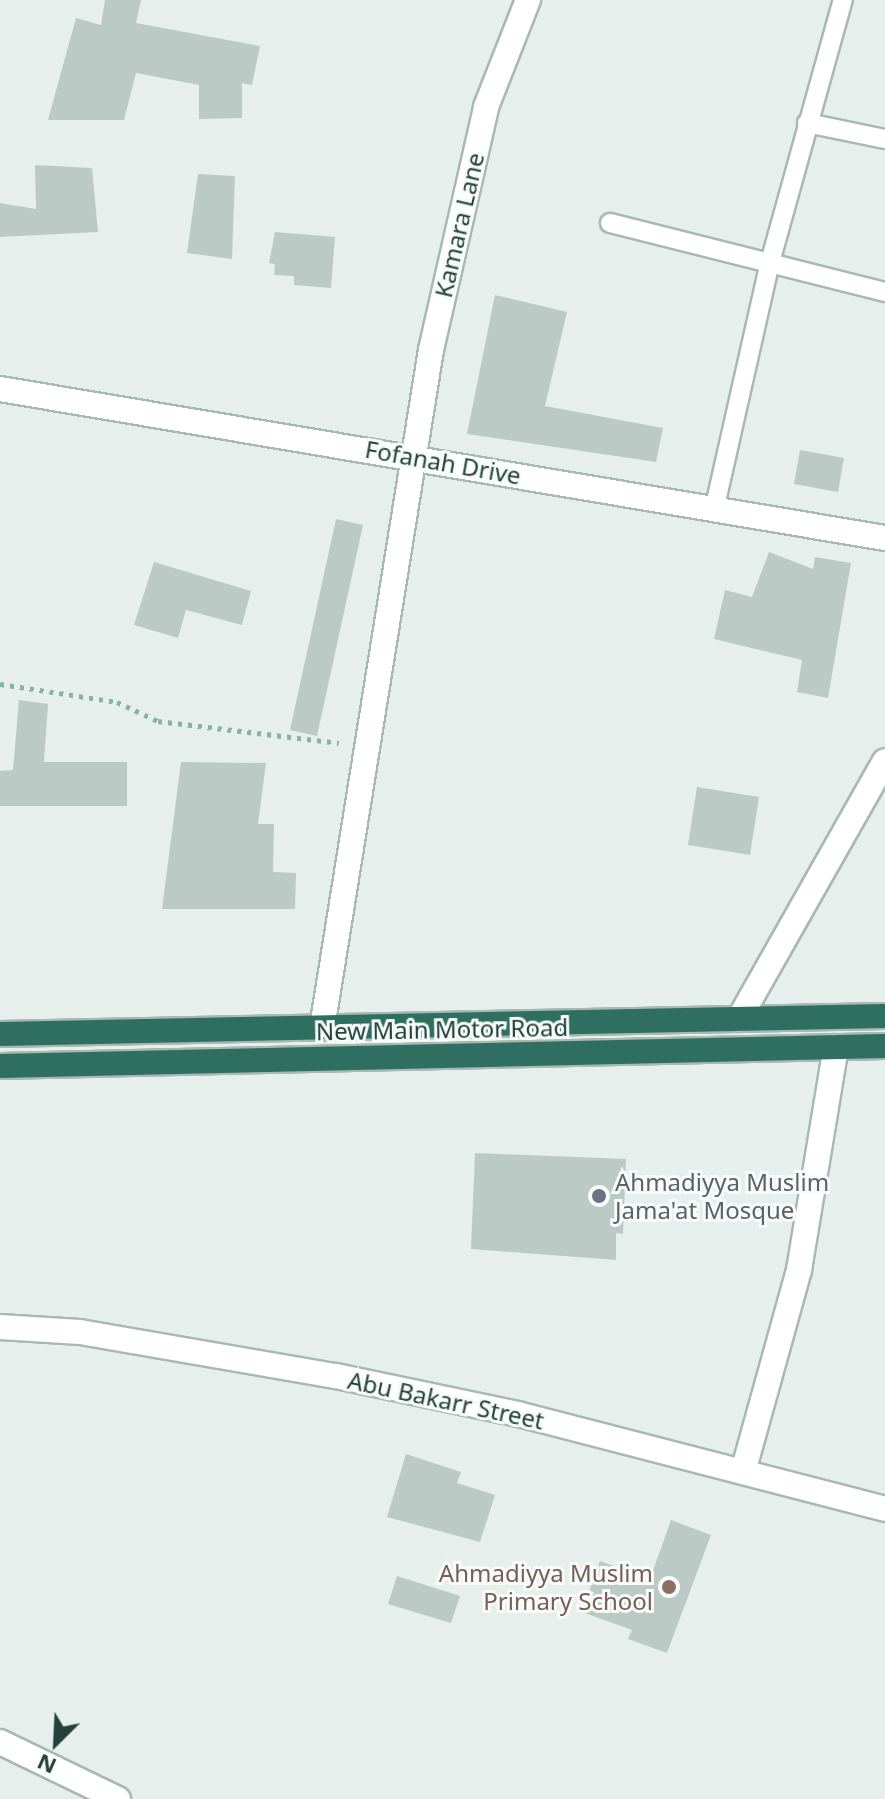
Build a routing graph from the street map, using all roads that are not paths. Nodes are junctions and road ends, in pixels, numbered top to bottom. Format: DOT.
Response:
graph roads {
  1 [pos="528,0"];
  2 [pos="843,0"];
  3 [pos="807,123"];
  4 [pos="885,139"];
  5 [pos="610,223"];
  6 [pos="769,266"];
  7 [pos="885,292"];
  8 [pos="0,389"];
  9 [pos="409,456"];
  10 [pos="715,506"];
  11 [pos="885,538"];
  12 [pos="885,761"];
  13 [pos="885,1016"];
  14 [pos="739,1019"];
  15 [pos="322,1028"];
  16 [pos="0,1034"];
  17 [pos="885,1046"];
  18 [pos="836,1047"];
  19 [pos="0,1066"];
  20 [pos="0,1327"];
  21 [pos="743,1472"];
  22 [pos="885,1509"];
  23 [pos="0,1742"];
  24 [pos="118,1799"];
  1 -- 9 [label="street, Kamara Lane"];
  2 -- 3 [label="lane"];
  3 -- 4 [label="lane"];
  3 -- 6 [label="lane"];
  5 -- 6 [label="lane"];
  6 -- 7 [label="lane"];
  6 -- 10 [label="lane"];
  8 -- 9 [label="street, Fofanah Drive"];
  9 -- 10 [label="street, Fofanah Drive"];
  9 -- 15 [label="street, Kamara Lane"];
  10 -- 11 [label="street, Fofanah Drive"];
  12 -- 14 [label="street"];
  13 -- 14 [label="highway, New Main Motor Road"];
  14 -- 15 [label="highway, New Main Motor Road"];
  15 -- 16 [label="highway, New Main Motor Road"];
  17 -- 18 [label="highway, New Main Motor Road"];
  18 -- 19 [label="highway, New Main Motor Road"];
  18 -- 21 [label="street"];
  20 -- 21 [label="street, Abu Bakarr Street"];
  21 -- 22 [label="street, Abu Bakarr Street"];
  23 -- 24 [label="street"];
}
